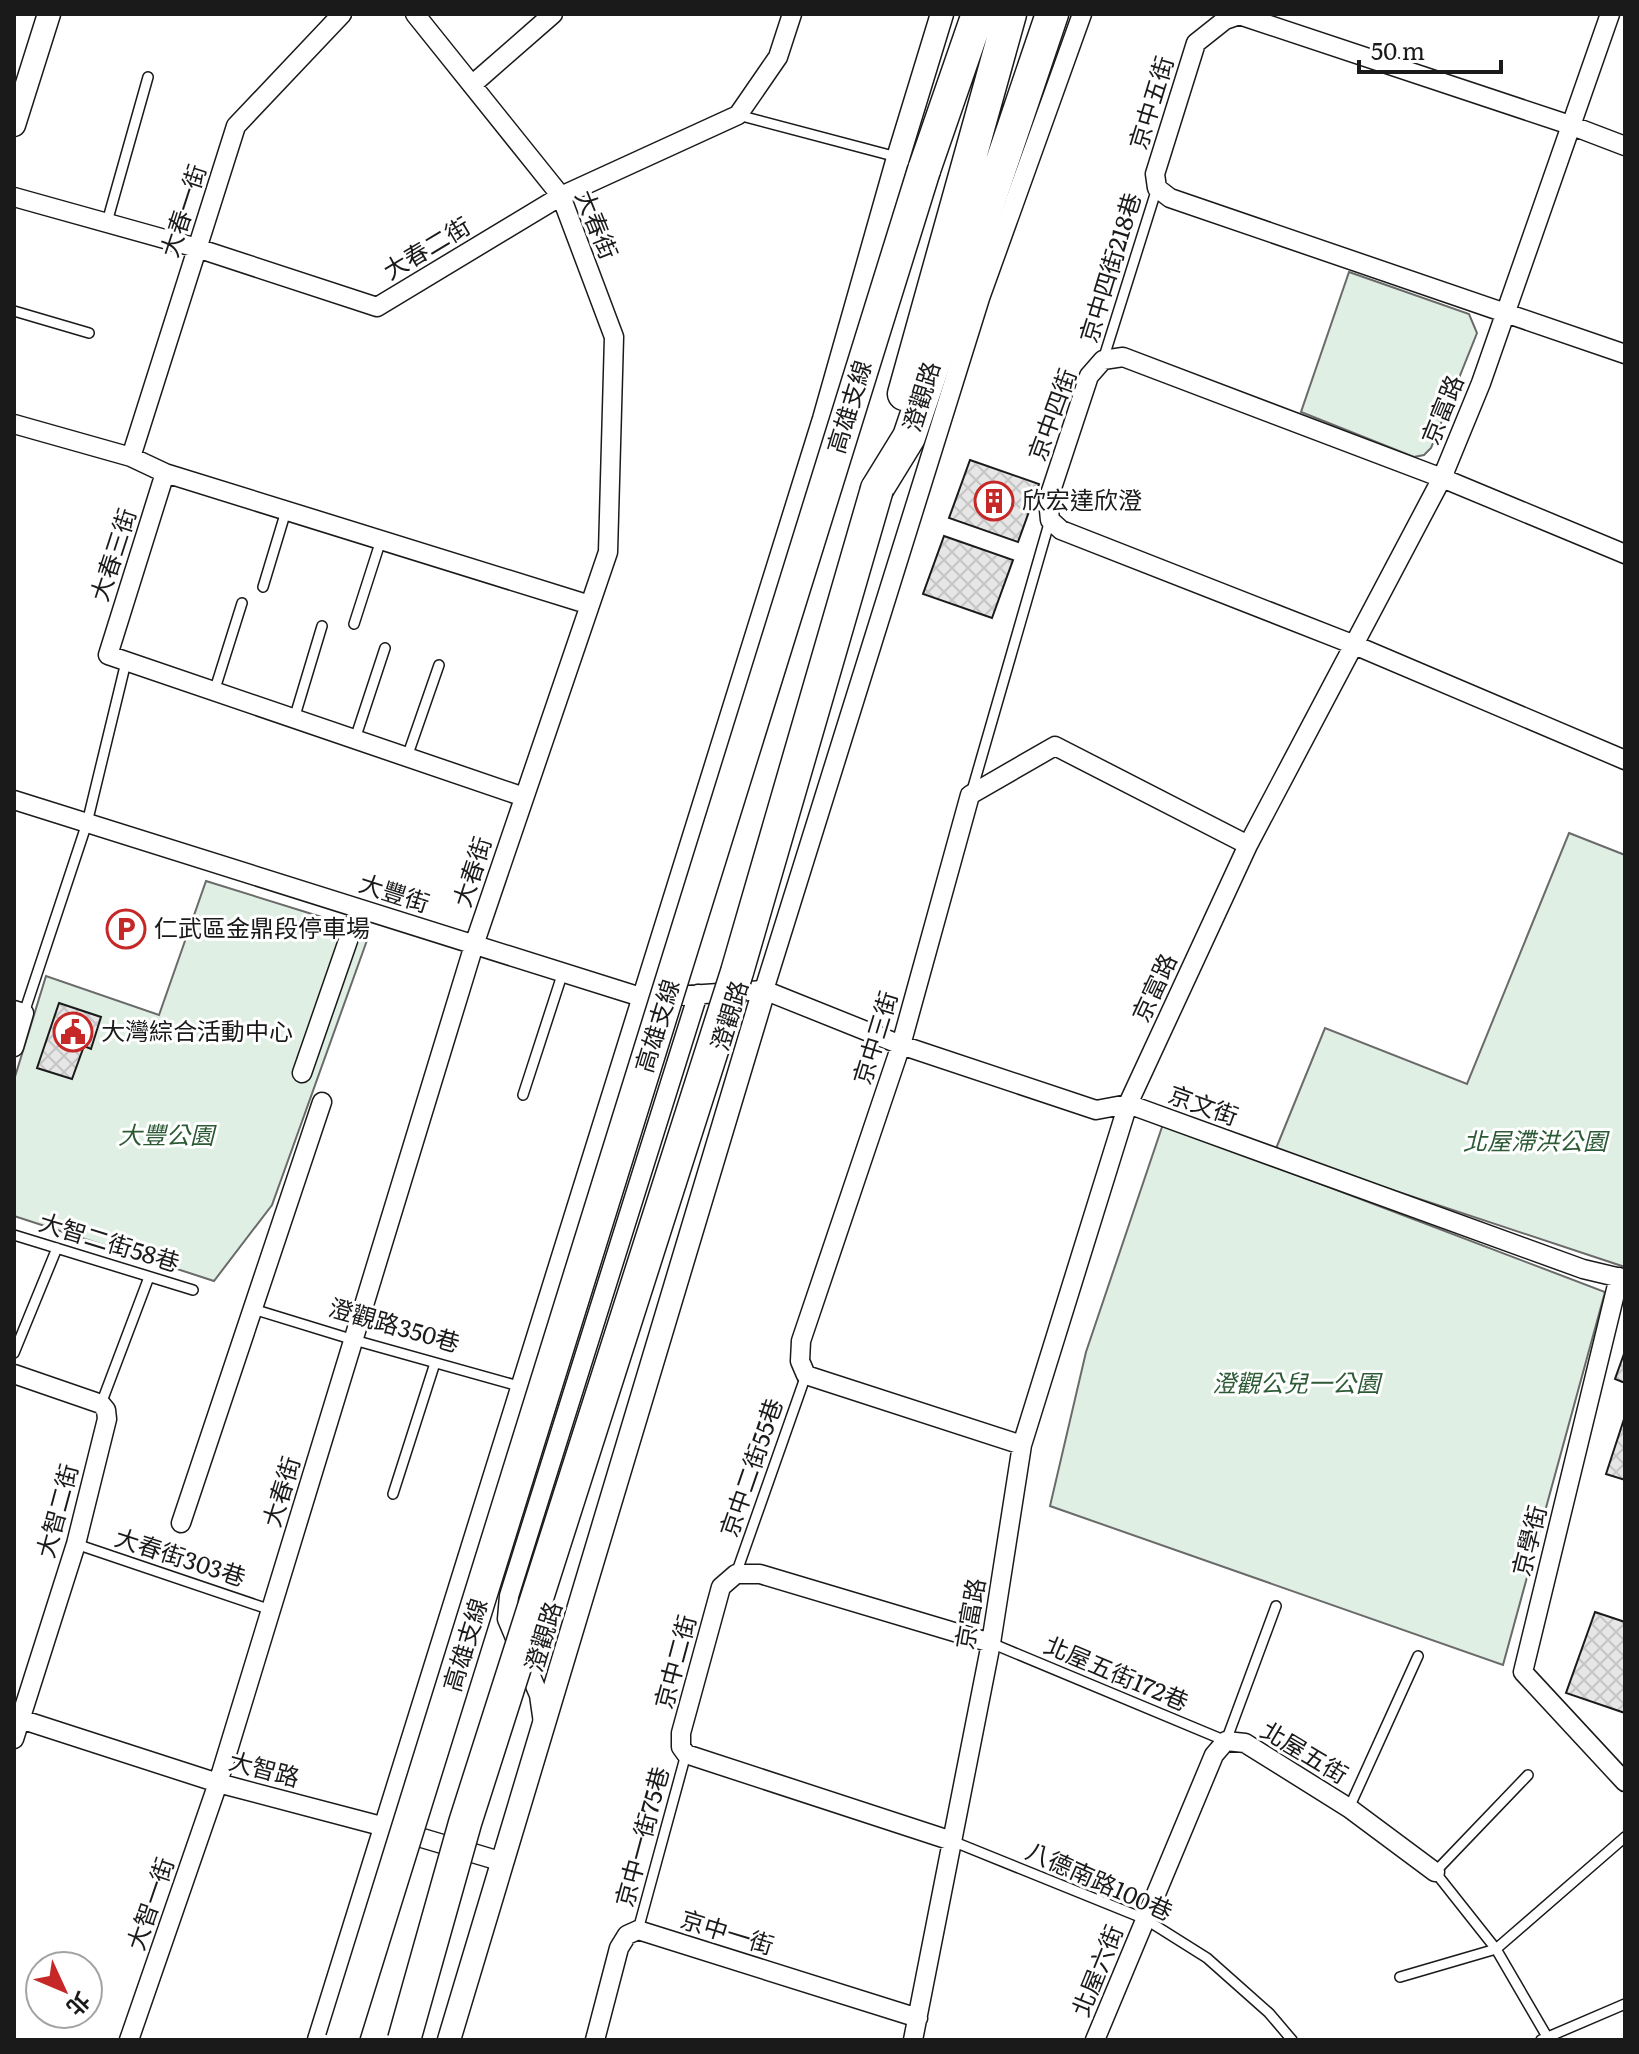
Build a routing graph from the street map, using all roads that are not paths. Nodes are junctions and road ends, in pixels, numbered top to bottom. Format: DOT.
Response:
graph roads {
  1 [pos="49,14"];
  2 [pos="342,14"];
  3 [pos="415,14"];
  4 [pos="553,14"];
  5 [pos="792,14"];
  6 [pos="942,14"];
  7 [pos="962,14"];
  8 [pos="978,14"];
  9 [pos="1010,14"];
  10 [pos="1052,14"];
  11 [pos="1082,14"];
  12 [pos="1610,14"];
  13 [pos="148,77"];
  14 [pos="473,84"];
  15 [pos="738,115"];
  16 [pos="14,125"];
  17 [pos="1570,125"];
  18 [pos="1625,146"];
  19 [pos="911,164"];
  20 [pos="1157,188"];
  21 [pos="561,196"];
  22 [pos="14,197"];
  23 [pos="107,222"];
  24 [pos="197,248"];
  25 [pos="14,311"];
  26 [pos="1504,311"];
  27 [pos="89,333"];
  28 [pos="1625,354"];
  29 [pos="1103,360"];
  30 [pos="14,424"];
  31 [pos="131,457"];
  32 [pos="165,473"];
  33 [pos="1442,478"];
  34 [pos="877,489"];
  35 [pos="286,511"];
  36 [pos="1050,520"];
  37 [pos="381,540"];
  38 [pos="1625,554"];
  39 [pos="263,587"];
  40 [pos="242,603"];
  41 [pos="590,605"];
  42 [pos="354,624"];
  43 [pos="322,626"];
  44 [pos="1352,644"];
  45 [pos="385,648"];
  46 [pos="126,662"];
  47 [pos="439,665"];
  48 [pos="214,692"];
  49 [pos="294,719"];
  50 [pos="355,739"];
  51 [pos="407,757"];
  52 [pos="1625,760"];
  53 [pos="970,795"];
  54 [pos="524,797"];
  55 [pos="14,800"];
  56 [pos="87,823"];
  57 [pos="1248,845"];
  58 [pos="359,909"];
  59 [pos="474,945"];
  60 [pos="563,972"];
  61 [pos="764,990"];
  62 [pos="698,994"];
  63 [pos="644,998"];
  64 [pos="19,1012"];
  65 [pos="901,1045"];
  66 [pos="14,1047"];
  67 [pos="302,1073"];
  68 [pos="523,1095"];
  69 [pos="322,1102"];
  70 [pos="1128,1104"];
  71 [pos="14,1235"];
  72 [pos="57,1248"];
  73 [pos="149,1277"];
  74 [pos="1622,1278"];
  75 [pos="193,1290"];
  76 [pos="253,1309"];
  77 [pos="354,1340"];
  78 [pos="14,1353"];
  79 [pos="435,1363"];
  80 [pos="14,1374"];
  81 [pos="806,1375"];
  82 [pos="522,1387"];
  83 [pos="101,1404"];
  84 [pos="1022,1445"];
  85 [pos="393,1494"];
  86 [pos="181,1523"];
  87 [pos="76,1544"];
  88 [pos="736,1574"];
  89 [pos="1276,1606"];
  90 [pos="271,1610"];
  91 [pos="991,1643"];
  92 [pos="1418,1656"];
  93 [pos="17,1718"];
  94 [pos="544,1726"];
  95 [pos="14,1739"];
  96 [pos="1226,1741"];
  97 [pos="686,1754"];
  98 [pos="1528,1775"];
  99 [pos="1625,1782"];
  100 [pos="218,1783"];
  101 [pos="1349,1808"];
  102 [pos="385,1827"];
  103 [pos="1625,1837"];
  104 [pos="952,1841"];
  105 [pos="503,1862"];
  106 [pos="1435,1872"];
  107 [pos="1145,1919"];
  108 [pos="638,1930"];
  109 [pos="1496,1949"];
  110 [pos="1400,1977"];
  111 [pos="1625,2004"];
  112 [pos="918,2018"];
  113 [pos="1546,2039"];
  114 [pos="129,2040"];
  115 [pos="319,2040"];
  116 [pos="342,2040"];
  117 [pos="404,2040"];
  118 [pos="449,2040"];
  119 [pos="595,2040"];
  120 [pos="913,2040"];
  121 [pos="1095,2040"];
  122 [pos="1292,2040"];
  1 -- 16 [label="street"];
  2 -- 24 [label="street, 大春一街"];
  3 -- 14 [label="street, 大春街"];
  4 -- 14 [label="street"];
  5 -- 15 [label="street"];
  6 -- 19 [label="street"];
  7 -- 19 [label="highway"];
  8 -- 19 [label="highway, 高雄支線"];
  9 -- 34 [label="highway, 高雄支線"];
  10 -- 34 [label="highway"];
  11 -- 61 [label="street, 澄觀路"];
  12 -- 17 [label="street, 京富路"];
  13 -- 23 [label="lane"];
  14 -- 21 [label="street, 大春街"];
  15 -- 19 [label="lane"];
  15 -- 21 [label="street, 大春二街"];
  17 -- 18 [label="street, 京中五街"];
  17 -- 20 [label="street, 京中五街"];
  17 -- 26 [label="street, 京富路"];
  19 -- 63 [label="street"];
  19 -- 116 [label="highway, 高雄支線, bridge"];
  20 -- 26 [label="street, 京中五街"];
  20 -- 29 [label="lane, 京中四街218巷"];
  21 -- 24 [label="street, 大春二街"];
  21 -- 41 [label="street, 大春街"];
  22 -- 23 [label="street, 大春二街"];
  23 -- 24 [label="street, 大春二街"];
  24 -- 31 [label="street, 大春一街"];
  25 -- 27 [label="lane"];
  26 -- 28 [label="street, 京中五街"];
  26 -- 33 [label="street, 京富路"];
  29 -- 33 [label="street, 京中四街"];
  29 -- 36 [label="street, 京中四街"];
  30 -- 31 [label="street"];
  31 -- 32 [label="street"];
  32 -- 35 [label="street"];
  32 -- 46 [label="street, 大春三街"];
  33 -- 38 [label="street, 京中四街"];
  33 -- 44 [label="street, 京富路"];
  34 -- 117 [label="highway, 高雄支線, bridge"];
  35 -- 37 [label="street"];
  35 -- 39 [label="lane"];
  36 -- 44 [label="street"];
  36 -- 53 [label="lane"];
  37 -- 41 [label="street"];
  37 -- 42 [label="lane"];
  40 -- 48 [label="lane"];
  41 -- 54 [label="street, 大春街"];
  43 -- 49 [label="lane"];
  44 -- 52 [label="street"];
  44 -- 57 [label="street, 京富路"];
  45 -- 50 [label="lane"];
  46 -- 48 [label="street"];
  46 -- 56 [label="lane"];
  47 -- 51 [label="lane"];
  48 -- 49 [label="street"];
  49 -- 50 [label="street"];
  50 -- 51 [label="street"];
  51 -- 54 [label="street"];
  53 -- 57 [label="street"];
  53 -- 65 [label="street, 京中三街"];
  54 -- 59 [label="street, 大春街"];
  55 -- 56 [label="street, 大豐街"];
  56 -- 58 [label="street, 大豐街"];
  56 -- 64 [label="lane"];
  57 -- 70 [label="street, 京富路"];
  58 -- 59 [label="street, 大豐街"];
  58 -- 67 [label="street"];
  59 -- 60 [label="street, 大豐街"];
  59 -- 77 [label="street, 大春街"];
  60 -- 63 [label="street, 大豐街"];
  60 -- 68 [label="lane"];
  61 -- 62 [label="street, 大豐街"];
  61 -- 65 [label="street, 京文街"];
  61 -- 94 [label="street, 澄觀路"];
  62 -- 63 [label="street, 大豐街"];
  62 -- 94 [label="street"];
  63 -- 82 [label="street"];
  64 -- 66 [label="street"];
  65 -- 70 [label="street, 京文街"];
  65 -- 81 [label="street, 京中三街"];
  69 -- 76 [label="street"];
  70 -- 74 [label="street, 京文街"];
  70 -- 84 [label="street, 京富路"];
  71 -- 72 [label="lane, 大智二街58巷"];
  72 -- 73 [label="lane, 大智二街58巷"];
  72 -- 78 [label="lane"];
  73 -- 75 [label="lane, 大智二街58巷"];
  73 -- 83 [label="lane"];
  74 -- 99 [label="street, 京學街"];
  76 -- 77 [label="lane, 澄觀路350巷"];
  76 -- 86 [label="street"];
  77 -- 79 [label="lane, 澄觀路350巷"];
  77 -- 90 [label="street, 大春街"];
  79 -- 82 [label="lane, 澄觀路350巷"];
  79 -- 85 [label="lane"];
  80 -- 83 [label="street"];
  81 -- 84 [label="street"];
  81 -- 88 [label="lane, 京中二街55巷"];
  82 -- 102 [label="street"];
  83 -- 87 [label="street, 大智二街"];
  84 -- 91 [label="street, 京富路"];
  87 -- 90 [label="lane, 大春街303巷"];
  87 -- 93 [label="street, 大智二街"];
  88 -- 91 [label="street"];
  88 -- 97 [label="street, 京中二街"];
  89 -- 96 [label="lane"];
  90 -- 100 [label="street, 大春街"];
  91 -- 96 [label="lane, 北屋五街172巷"];
  91 -- 104 [label="street, 京富路"];
  92 -- 101 [label="lane"];
  93 -- 95 [label="street"];
  93 -- 100 [label="street, 大智路"];
  94 -- 105 [label="street, 澄觀路"];
  96 -- 101 [label="street, 北屋五街"];
  96 -- 107 [label="street, 北屋五街"];
  97 -- 104 [label="street"];
  97 -- 108 [label="lane, 京中一街75巷"];
  98 -- 106 [label="lane"];
  100 -- 102 [label="street, 大智路"];
  100 -- 114 [label="street, 大智一街"];
  101 -- 106 [label="street, 北屋五街"];
  102 -- 105 [label="street, 大智路"];
  102 -- 115 [label="street"];
  103 -- 109 [label="lane"];
  104 -- 107 [label="lane, 八德南路100巷"];
  104 -- 112 [label="street, 京富路"];
  105 -- 118 [label="street, 澄觀路"];
  106 -- 109 [label="lane"];
  107 -- 121 [label="street, 北屋六街"];
  107 -- 122 [label="lane, 八德南路100巷"];
  108 -- 112 [label="street, 京中一街"];
  108 -- 119 [label="street"];
  109 -- 110 [label="lane"];
  109 -- 113 [label="lane"];
  111 -- 113 [label="lane"];
  112 -- 120 [label="street, 京富路"];
}
